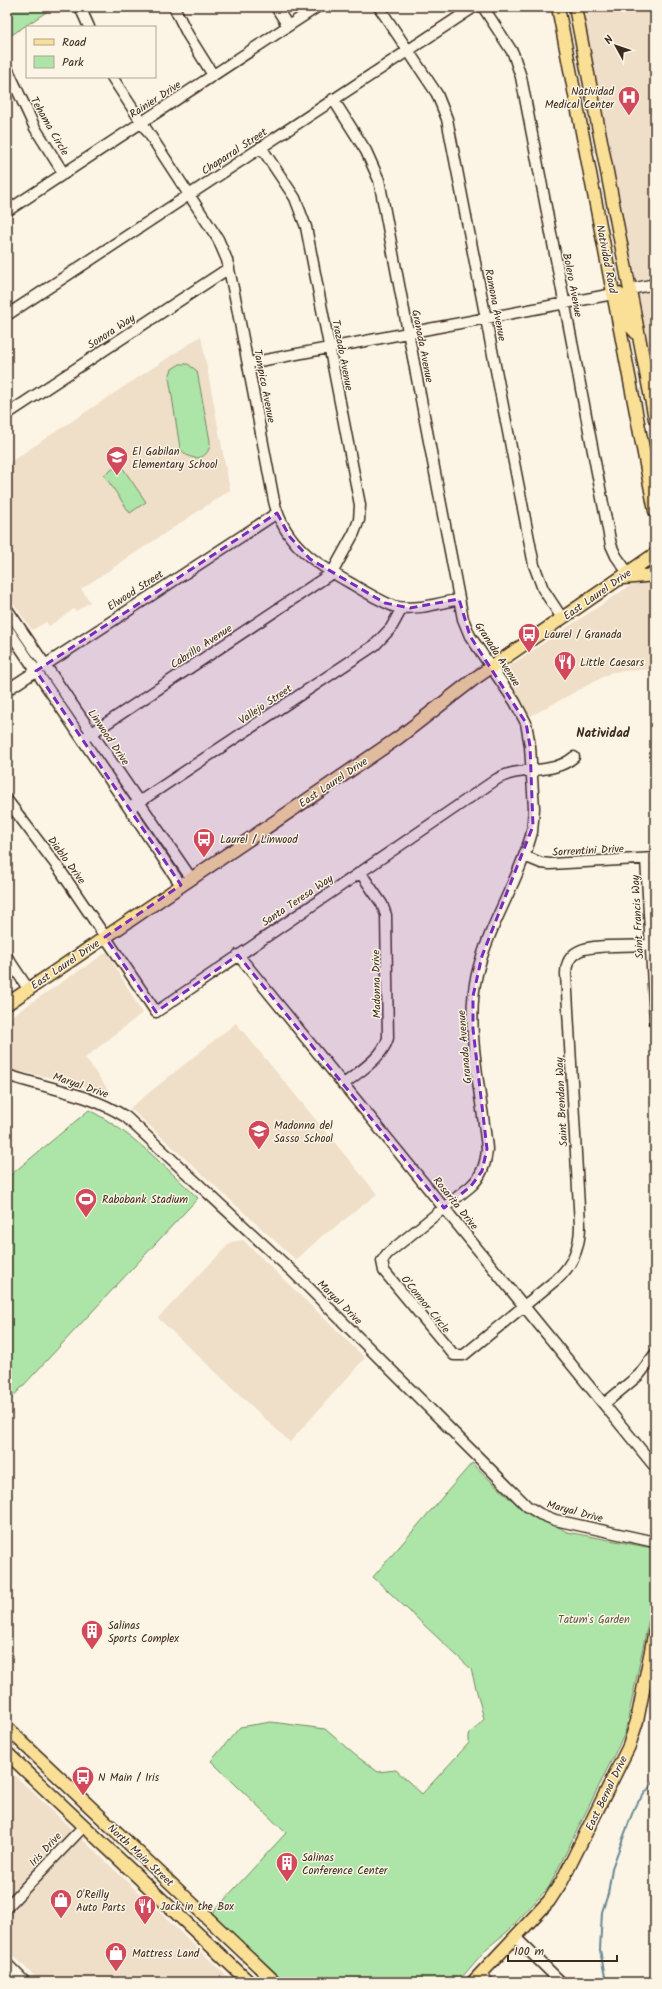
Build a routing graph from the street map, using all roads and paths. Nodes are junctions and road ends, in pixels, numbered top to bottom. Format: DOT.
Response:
graph roads {
  1 [pos="80,7"];
  2 [pos="174,7"];
  3 [pos="276,7"];
  4 [pos="317,7"];
  5 [pos="379,7"];
  6 [pos="474,7"];
  7 [pos="483,7"];
  8 [pos="558,7"];
  9 [pos="576,7"];
  10 [pos="89,26"];
  11 [pos="288,26"];
  12 [pos="408,50"];
  13 [pos="7,68"];
  14 [pos="213,75"];
  15 [pos="113,78"];
  16 [pos="333,100"];
  17 [pos="141,123"];
  18 [pos="261,147"];
  19 [pos="64,174"];
  20 [pos="189,195"];
  21 [pos="7,211"];
  22 [pos="229,268"];
  23 [pos="655,284"];
  24 [pos="631,289"];
  25 [pos="613,294"];
  26 [pos="565,304"];
  27 [pos="7,315"];
  28 [pos="487,319"];
  29 [pos="408,334"];
  30 [pos="640,336"];
  31 [pos="330,349"];
  32 [pos="248,363"];
  33 [pos="7,414"];
  34 [pos="655,419"];
  35 [pos="655,511"];
  36 [pos="277,513"];
  37 [pos="655,554"];
  38 [pos="332,573"];
  39 [pos="655,575"];
  40 [pos="623,576"];
  41 [pos="459,599"];
  42 [pos="7,608"];
  43 [pos="402,608"];
  44 [pos="562,618"];
  45 [pos="7,628"];
  46 [pos="46,664"];
  47 [pos="491,667"];
  48 [pos="36,671"];
  49 [pos="7,690"];
  50 [pos="92,733"];
  51 [pos="83,739"];
  52 [pos="574,758"];
  53 [pos="531,771"];
  54 [pos="7,800"];
  55 [pos="139,802"];
  56 [pos="130,808"];
  57 [pos="524,856"];
  58 [pos="651,859"];
  59 [pos="360,872"];
  60 [pos="192,878"];
  61 [pos="181,885"];
  62 [pos="105,937"];
  63 [pos="651,945"];
  64 [pos="238,955"];
  65 [pos="7,957"];
  66 [pos="28,990"];
  67 [pos="7,1004"];
  68 [pos="655,1022"];
  69 [pos="7,1075"];
  70 [pos="343,1084"];
  71 [pos="444,1208"];
  72 [pos="523,1306"];
  73 [pos="655,1354"];
  74 [pos="604,1404"];
  75 [pos="655,1467"];
  76 [pos="655,1542"];
  77 [pos="655,1630"];
  78 [pos="7,1728"];
  79 [pos="7,1753"];
  80 [pos="84,1826"];
  81 [pos="7,1907"];
  82 [pos="515,1937"];
  83 [pos="7,1964"];
  84 [pos="480,1979"];
  85 [pos="25,1982"];
  86 [pos="249,1982"];
  87 [pos="275,1982"];
  88 [pos="561,1982"];
  1 -- 10 [label="street"];
  2 -- 14 [label="street"];
  3 -- 11 [label="street"];
  4 -- 11 [label="street, Rainier Drive"];
  5 -- 12 [label="street, Ramona Avenue"];
  6 -- 12 [label="street, Chaparral Street"];
  7 -- 26 [label="street, Bolero Avenue"];
  8 -- 25 [label="main road, Natividad Road"];
  9 -- 24 [label="main road, Natividad Road"];
  11 -- 14 [label="street, Rainier Drive"];
  12 -- 16 [label="street, Chaparral Street"];
  12 -- 28 [label="street, Ramona Avenue"];
  13 -- 19 [label="street, Tehama Circle"];
  14 -- 17 [label="street, Rainier Drive"];
  15 -- 17 [label="street, Tampico Avenue"];
  16 -- 18 [label="street, Chaparral Street"];
  16 -- 29 [label="street, Granada Avenue"];
  17 -- 19 [label="street, Rainier Drive"];
  17 -- 20 [label="street, Tampico Avenue"];
  18 -- 20 [label="street, Chaparral Street"];
  18 -- 31 [label="street, Trazado Avenue"];
  19 -- 21 [label="street, Rainier Drive"];
  20 -- 22 [label="street, Tampico Avenue"];
  20 -- 27 [label="street, Chaparral Street"];
  22 -- 32 [label="street, Tampico Avenue"];
  22 -- 33 [label="street, Sonora Way"];
  23 -- 24 [label="street"];
  24 -- 30 [label="main road, Natividad Road"];
  25 -- 26 [label="street"];
  25 -- 30 [label="main road"];
  25 -- 35 [label="main road, Natividad Road"];
  26 -- 28 [label="street"];
  26 -- 40 [label="street, Bolero Avenue"];
  28 -- 29 [label="street"];
  28 -- 44 [label="street, Ramona Avenue"];
  29 -- 31 [label="street"];
  29 -- 41 [label="street, Granada Avenue"];
  30 -- 34 [label="main road, Natividad Road"];
  31 -- 32 [label="street"];
  31 -- 38 [label="street, Trazado Avenue"];
  32 -- 36 [label="street, Tampico Avenue"];
  36 -- 38 [label="street, Tampico Avenue"];
  36 -- 46 [label="street, Elwood Street"];
  37 -- 40 [label="main road, East Laurel Drive"];
  38 -- 43 [label="street, Tampico Avenue"];
  38 -- 50 [label="street, Cabrillo Avenue"];
  39 -- 40 [label="main road"];
  40 -- 44 [label="main road, East Laurel Drive"];
  41 -- 43 [label="street, Tampico Avenue"];
  41 -- 47 [label="street, Granada Avenue"];
  42 -- 46 [label="street, Linwood Drive"];
  43 -- 55 [label="street, Vallejo Street"];
  44 -- 47 [label="main road, East Laurel Drive"];
  45 -- 48 [label="street, Linwood Drive"];
  46 -- 48 [label="street, Elwood Street"];
  46 -- 50 [label="street, Linwood Drive"];
  47 -- 53 [label="street, Granada Avenue"];
  47 -- 60 [label="main road, East Laurel Drive"];
  48 -- 49 [label="street, Elwood Street"];
  48 -- 51 [label="street, Linwood Drive"];
  50 -- 51 [label="street, Cabrillo Avenue"];
  50 -- 55 [label="street, Linwood Drive"];
  51 -- 56 [label="street, Linwood Drive"];
  52 -- 53 [label="street, Santa Teresa Way"];
  53 -- 57 [label="street, Granada Avenue"];
  53 -- 59 [label="street, Santa Teresa Way"];
  54 -- 62 [label="street, Diablo Drive"];
  55 -- 56 [label="street, Vallejo Street"];
  55 -- 60 [label="street, Linwood Drive"];
  56 -- 61 [label="street, Linwood Drive"];
  57 -- 58 [label="street, Sorrentini Drive"];
  57 -- 71 [label="street, Granada Avenue"];
  58 -- 63 [label="street, Saint Francis Way"];
  59 -- 64 [label="street, Santa Teresa Way"];
  59 -- 70 [label="street, Madonna Drive"];
  60 -- 61 [label="main road, East Laurel Drive"];
  61 -- 62 [label="main road, East Laurel Drive"];
  62 -- 64 [label="street, Santa Teresa Way"];
  62 -- 66 [label="main road, East Laurel Drive"];
  63 -- 68 [label="street, Saint Francis Way"];
  63 -- 72 [label="street, Saint Brendan Way"];
  64 -- 70 [label="street, Rosarita Drive"];
  65 -- 66 [label="street"];
  66 -- 67 [label="main road, East Laurel Drive"];
  69 -- 76 [label="street, Maryal Drive"];
  70 -- 71 [label="street, Rosarita Drive"];
  71 -- 72 [label="street, Rosarita Drive"];
  71 -- 72 [label="street, O'Connor Circle"];
  72 -- 74 [label="street, Rosarita Drive"];
  73 -- 74 [label="street"];
  74 -- 75 [label="street, Rosarita Drive"];
  77 -- 82 [label="main road, East Bernal Drive"];
  78 -- 87 [label="main road, North Main Street"];
  79 -- 80 [label="main road, North Main Street"];
  80 -- 81 [label="street, Iris Drive"];
  80 -- 86 [label="main road, North Main Street"];
  82 -- 84 [label="main road, East Bernal Drive"];
  82 -- 88 [label="street"];
  83 -- 85 [label="street"];
}
